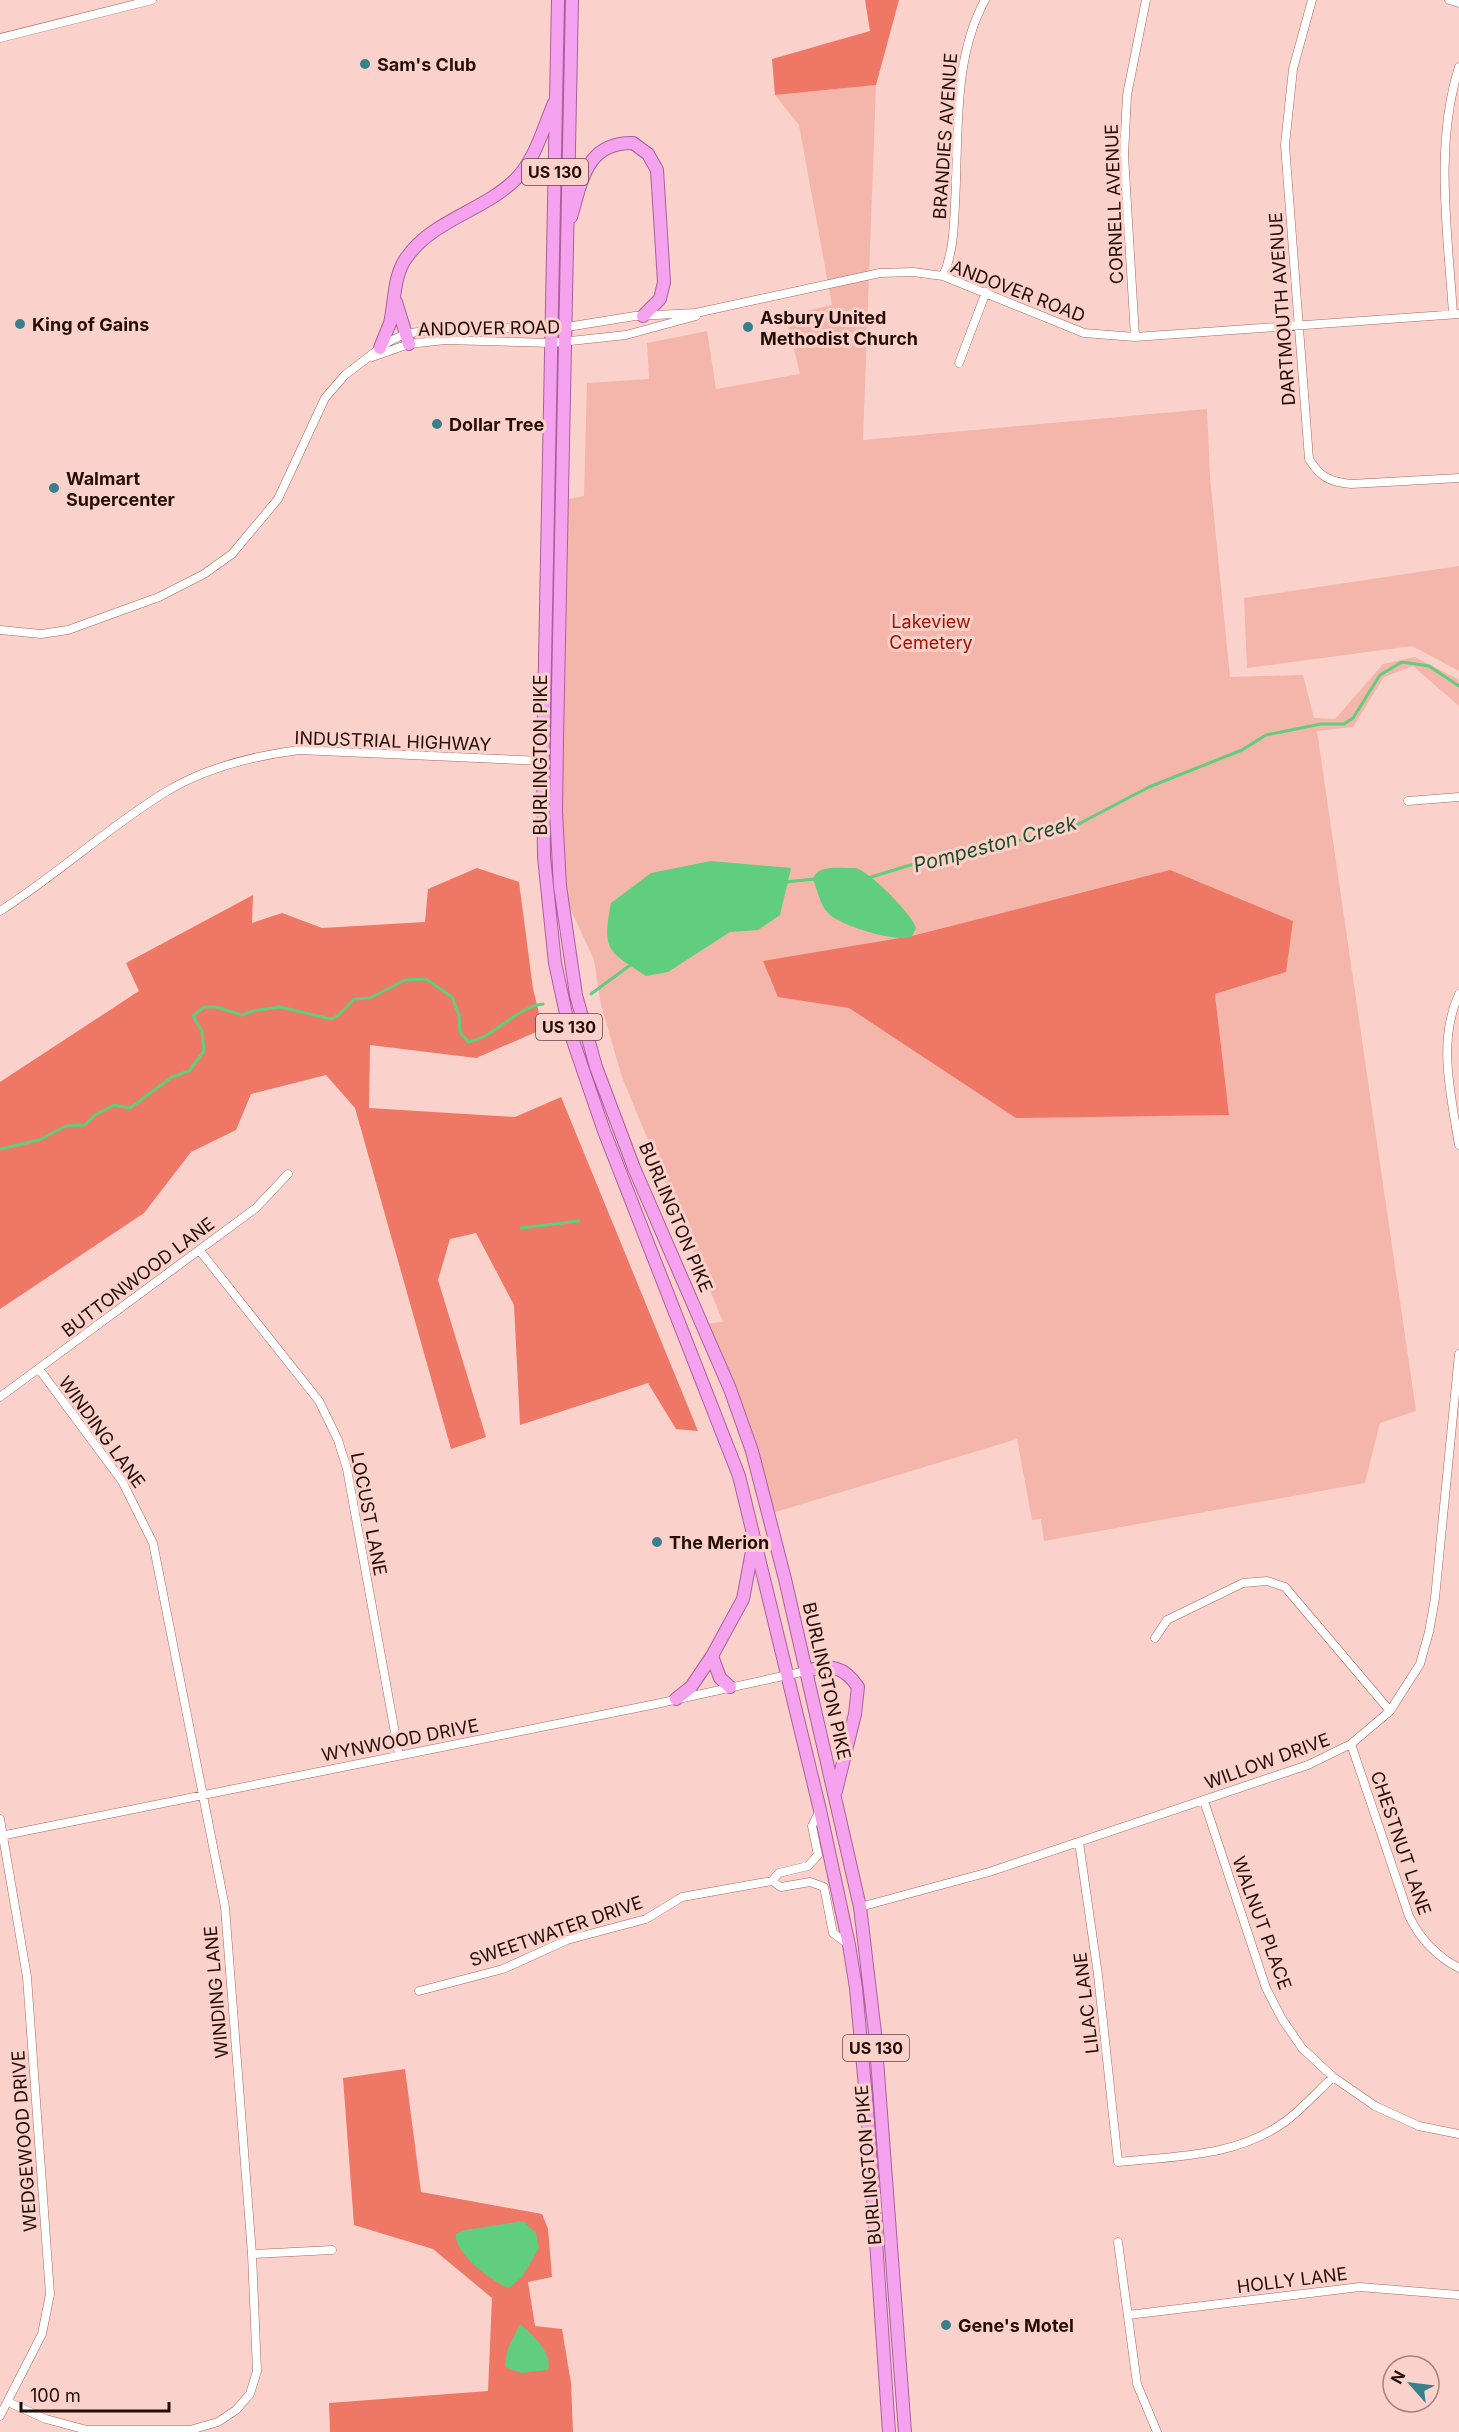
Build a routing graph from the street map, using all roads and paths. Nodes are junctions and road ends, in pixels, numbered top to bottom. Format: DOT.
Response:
graph roads {
  1 [pos="152,0"];
  2 [pos="558,0"];
  3 [pos="572,0"];
  4 [pos="985,0"];
  5 [pos="1146,0"];
  6 [pos="1312,0"];
  7 [pos="1449,0"];
  8 [pos="1459,3"];
  9 [pos="0,38"];
  10 [pos="1459,67"];
  11 [pos="557,96"];
  12 [pos="567,230"];
  13 [pos="944,276"];
  14 [pos="986,292"];
  15 [pos="394,295"];
  16 [pos="714,310"];
  17 [pos="1456,314"];
  18 [pos="643,316"];
  19 [pos="1297,326"];
  20 [pos="552,327"];
  21 [pos="567,327"];
  22 [pos="1135,337"];
  23 [pos="407,339"];
  24 [pos="567,342"];
  25 [pos="552,343"];
  26 [pos="380,348"];
  27 [pos="368,359"];
  28 [pos="959,363"];
  29 [pos="1459,478"];
  30 [pos="0,630"];
  31 [pos="543,761"];
  32 [pos="1459,796"];
  33 [pos="1408,801"];
  34 [pos="0,911"];
  35 [pos="1459,994"];
  36 [pos="1459,1144"];
  37 [pos="288,1174"];
  38 [pos="200,1251"];
  39 [pos="1459,1354"];
  40 [pos="1458,1364"];
  41 [pos="39,1369"];
  42 [pos="0,1397"];
  43 [pos="754,1539"];
  44 [pos="1155,1638"];
  45 [pos="712,1656"];
  46 [pos="806,1671"];
  47 [pos="788,1676"];
  48 [pos="730,1687"];
  49 [pos="676,1699"];
  50 [pos="1390,1711"];
  51 [pos="1351,1744"];
  52 [pos="399,1755"];
  53 [pos="203,1795"];
  54 [pos="835,1795"];
  55 [pos="1204,1801"];
  56 [pos="820,1810"];
  57 [pos="0,1819"];
  58 [pos="2,1836"];
  59 [pos="1079,1842"];
  60 [pos="772,1881"];
  61 [pos="860,1907"];
  62 [pos="849,1944"];
  63 [pos="1459,1968"];
  64 [pos="419,1991"];
  65 [pos="1334,2077"];
  66 [pos="1459,2134"];
  67 [pos="1118,2242"];
  68 [pos="332,2250"];
  69 [pos="252,2254"];
  70 [pos="1459,2295"];
  71 [pos="1128,2315"];
  72 [pos="8,2402"];
  73 [pos="0,2416"];
  74 [pos="889,2432"];
  75 [pos="905,2432"];
  76 [pos="1157,2432"];
  1 -- 9 [label="street"];
  2 -- 11 [label="highway, BURLINGTON PIKE / US 130"];
  3 -- 12 [label="highway, BURLINGTON PIKE / US 130"];
  4 -- 13 [label="street, BRANDIES AVENUE"];
  5 -- 22 [label="street, CORNELL AVENUE"];
  6 -- 19 [label="street, DARTMOUTH AVENUE"];
  7 -- 8 [label="street"];
  10 -- 17 [label="street"];
  11 -- 15 [label="highway"];
  11 -- 20 [label="highway, BURLINGTON PIKE / US 130"];
  12 -- 18 [label="highway"];
  12 -- 21 [label="highway, BURLINGTON PIKE / US 130"];
  13 -- 14 [label="street, ANDOVER ROAD"];
  13 -- 16 [label="street, ANDOVER ROAD"];
  14 -- 22 [label="street, ANDOVER ROAD"];
  14 -- 28 [label="street"];
  15 -- 23 [label="highway"];
  15 -- 26 [label="highway"];
  16 -- 18 [label="street, ANDOVER ROAD"];
  16 -- 24 [label="street, ANDOVER ROAD"];
  17 -- 19 [label="street, ANDOVER ROAD"];
  18 -- 21 [label="street, ANDOVER ROAD"];
  19 -- 22 [label="street, ANDOVER ROAD"];
  19 -- 29 [label="street, DARTMOUTH AVENUE"];
  20 -- 21 [label="street, ANDOVER ROAD"];
  20 -- 23 [label="street, ANDOVER ROAD"];
  20 -- 25 [label="highway, BURLINGTON PIKE / US 130"];
  21 -- 24 [label="highway, BURLINGTON PIKE / US 130"];
  23 -- 25 [label="street, ANDOVER ROAD"];
  23 -- 26 [label="street, ANDOVER ROAD"];
  23 -- 27 [label="street, ANDOVER ROAD"];
  24 -- 25 [label="street, ANDOVER ROAD"];
  24 -- 46 [label="highway, BURLINGTON PIKE / US 130"];
  25 -- 31 [label="highway, BURLINGTON PIKE / US 130"];
  26 -- 27 [label="street, ANDOVER ROAD"];
  27 -- 30 [label="street"];
  31 -- 34 [label="street, INDUSTRIAL HIGHWAY"];
  31 -- 43 [label="highway, BURLINGTON PIKE / US 130"];
  32 -- 33 [label="street"];
  35 -- 36 [label="street"];
  37 -- 38 [label="street, BUTTONWOOD LANE"];
  38 -- 41 [label="street, BUTTONWOOD LANE"];
  38 -- 52 [label="street, LOCUST LANE"];
  39 -- 40 [label="street, WILLOW DRIVE"];
  40 -- 50 [label="street, WILLOW DRIVE"];
  41 -- 42 [label="street, BUTTONWOOD LANE"];
  41 -- 53 [label="street, WINDING LANE"];
  43 -- 45 [label="highway"];
  43 -- 47 [label="highway, BURLINGTON PIKE / US 130"];
  44 -- 50 [label="street"];
  45 -- 48 [label="highway"];
  45 -- 49 [label="highway"];
  46 -- 47 [label="street, WYNWOOD DRIVE"];
  46 -- 54 [label="highway, BURLINGTON PIKE / US 130"];
  46 -- 54 [label="highway"];
  47 -- 48 [label="street, WYNWOOD DRIVE"];
  47 -- 56 [label="highway, BURLINGTON PIKE / US 130"];
  48 -- 49 [label="street, WYNWOOD DRIVE"];
  49 -- 52 [label="street, WYNWOOD DRIVE"];
  50 -- 51 [label="street, WILLOW DRIVE"];
  51 -- 55 [label="street, WILLOW DRIVE"];
  51 -- 63 [label="street, CHESTNUT LANE"];
  52 -- 53 [label="street, WYNWOOD DRIVE"];
  53 -- 58 [label="street, WYNWOOD DRIVE"];
  53 -- 69 [label="street, WINDING LANE"];
  54 -- 61 [label="highway, BURLINGTON PIKE / US 130"];
  55 -- 59 [label="street, WILLOW DRIVE"];
  55 -- 65 [label="street, WALNUT PLACE"];
  56 -- 60 [label="street, SWEETWATER DRIVE"];
  56 -- 62 [label="highway, BURLINGTON PIKE / US 130"];
  57 -- 58 [label="street, WEDGEWOOD DRIVE"];
  58 -- 72 [label="street, WEDGEWOOD DRIVE"];
  59 -- 61 [label="street, WILLOW DRIVE"];
  59 -- 65 [label="street, LILAC LANE"];
  60 -- 62 [label="street, SWEETWATER DRIVE"];
  60 -- 64 [label="street, SWEETWATER DRIVE"];
  61 -- 75 [label="highway, BURLINGTON PIKE / US 130"];
  62 -- 74 [label="highway, BURLINGTON PIKE / US 130"];
  65 -- 66 [label="street, WALNUT PLACE"];
  67 -- 71 [label="street"];
  68 -- 69 [label="street"];
  69 -- 72 [label="street, WINDING LANE"];
  70 -- 71 [label="street, HOLLY LANE"];
  71 -- 76 [label="street"];
  72 -- 73 [label="street, WEDGEWOOD DRIVE"];
}
